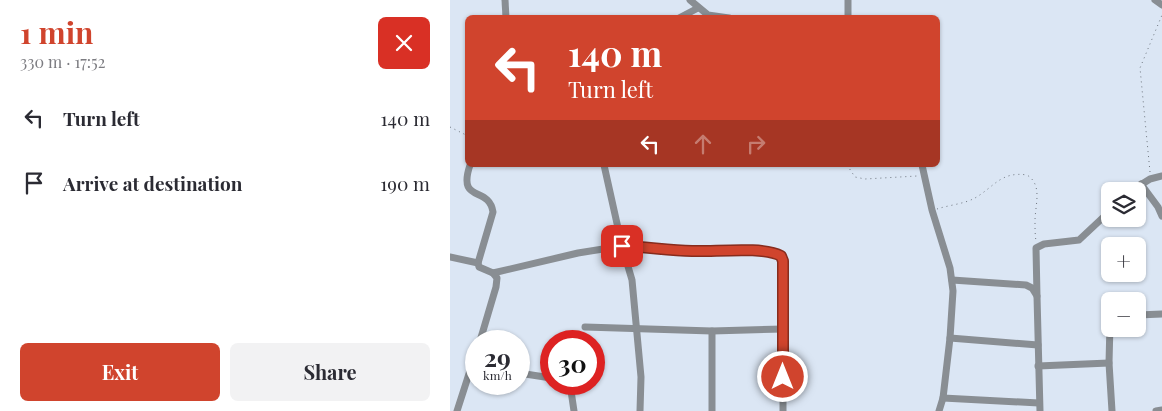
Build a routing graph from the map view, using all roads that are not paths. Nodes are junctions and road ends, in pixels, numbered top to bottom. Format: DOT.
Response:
graph roads {
  1 [pos="505,0"];
  2 [pos="690,0"];
  3 [pos="848,0"];
  4 [pos="1155,0"];
  5 [pos="1162,5"];
  6 [pos="698,8"];
  7 [pos="506,15"];
  8 [pos="685,15"];
  9 [pos="708,15"];
  10 [pos="848,15"];
  11 [pos="470,167"];
  12 [pos="604,167"];
  13 [pos="923,167"];
  14 [pos="1162,176"];
  15 [pos="1145,182"];
  16 [pos="1146,190"];
  17 [pos="1162,216"];
  18 [pos="1101,219"];
  19 [pos="622,246"];
  20 [pos="450,257"];
  21 [pos="478,263"];
  22 [pos="493,273"];
  23 [pos="952,280"];
  24 [pos="1037,296"];
  25 [pos="1162,314"];
  26 [pos="1146,315"];
  27 [pos="585,327"];
  28 [pos="637,329"];
  29 [pos="783,329"];
  30 [pos="483,330"];
  31 [pos="712,331"];
  32 [pos="1110,337"];
  33 [pos="950,338"];
  34 [pos="1038,345"];
  35 [pos="1109,364"];
  36 [pos="1038,366"];
  37 [pos="465,389"];
  38 [pos="572,395"];
  39 [pos="943,398"];
  40 [pos="1040,407"];
  41 [pos="1162,410"];
  42 [pos="457,411"];
  43 [pos="574,411"];
  44 [pos="640,411"];
  45 [pos="712,411"];
  46 [pos="783,411"];
  47 [pos="939,411"];
  48 [pos="1112,411"];
  49 [pos="1156,411"];
  1 -- 7 [label="street"];
  2 -- 6 [label="street"];
  3 -- 10 [label="street"];
  4 -- 5 [label="street"];
  6 -- 8 [label="street"];
  6 -- 9 [label="street"];
  11 -- 21 [label="street"];
  12 -- 19 [label="street"];
  13 -- 23 [label="street"];
  14 -- 15 [label="street"];
  16 -- 17 [label="street"];
  18 -- 24 [label="street"];
  19 -- 22 [label="street"];
  19 -- 28 [label="street"];
  19 -- 29 [label="street"];
  20 -- 21 [label="street"];
  21 -- 22 [label="street"];
  22 -- 30 [label="street"];
  23 -- 24 [label="street"];
  23 -- 33 [label="street"];
  24 -- 34 [label="street"];
  25 -- 26 [label="street"];
  27 -- 28 [label="street"];
  28 -- 31 [label="street"];
  28 -- 44 [label="street"];
  29 -- 31 [label="street"];
  29 -- 46 [label="street"];
  31 -- 45 [label="street"];
  32 -- 35 [label="street"];
  33 -- 34 [label="street"];
  33 -- 39 [label="street"];
  34 -- 36 [label="street"];
  35 -- 36 [label="street"];
  35 -- 48 [label="street"];
  36 -- 40 [label="street"];
  37 -- 42 [label="street"];
  38 -- 43 [label="street"];
  39 -- 40 [label="street"];
  39 -- 47 [label="street"];
  41 -- 49 [label="street"];
}
